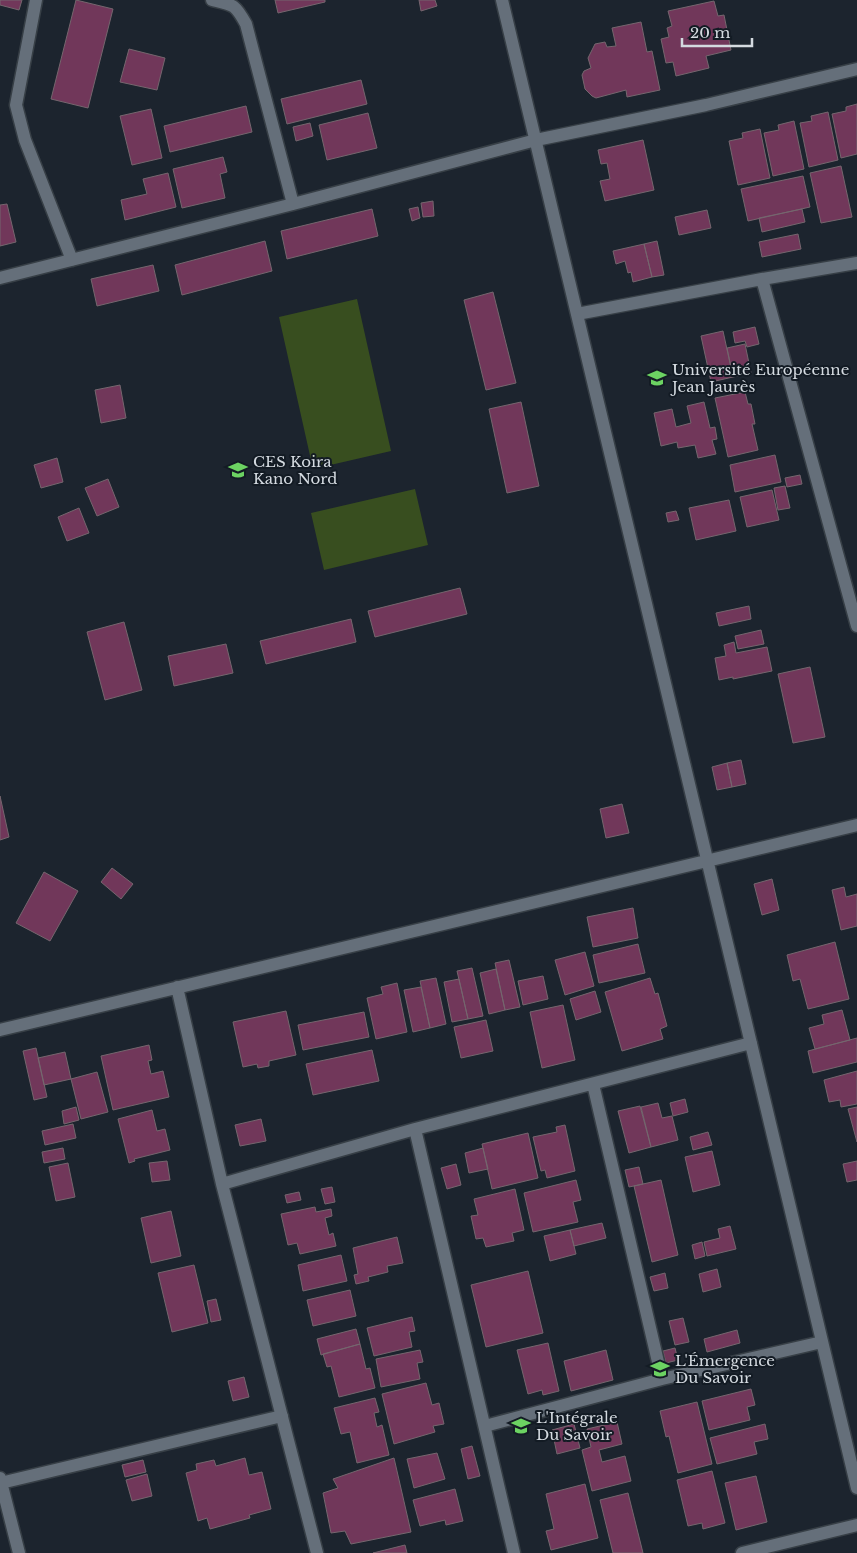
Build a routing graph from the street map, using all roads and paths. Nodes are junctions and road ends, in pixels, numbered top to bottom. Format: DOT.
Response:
graph roads {
  1 [pos="36,0"];
  2 [pos="212,0"];
  3 [pos="502,0"];
  4 [pos="857,69"];
  5 [pos="536,140"];
  6 [pos="293,204"];
  7 [pos="72,260"];
  8 [pos="857,263"];
  9 [pos="0,278"];
  10 [pos="762,279"];
  11 [pos="577,314"];
  12 [pos="857,626"];
  13 [pos="857,825"];
  14 [pos="707,861"];
  15 [pos="177,988"];
  16 [pos="0,1030"];
  17 [pos="751,1043"];
  18 [pos="593,1084"];
  19 [pos="416,1129"];
  20 [pos="222,1184"];
  21 [pos="822,1342"];
  22 [pos="662,1379"];
  23 [pos="282,1416"];
  24 [pos="485,1426"];
  25 [pos="854,1460"];
  26 [pos="1,1480"];
  27 [pos="857,1488"];
  28 [pos="857,1524"];
  29 [pos="19,1553"];
  30 [pos="317,1553"];
  31 [pos="514,1553"];
  32 [pos="742,1553"];
  1 -- 7 [label="street"];
  2 -- 6 [label="street"];
  3 -- 5 [label="street"];
  4 -- 5 [label="street"];
  5 -- 6 [label="street"];
  5 -- 11 [label="street"];
  6 -- 7 [label="street"];
  7 -- 9 [label="street"];
  8 -- 10 [label="street"];
  10 -- 11 [label="street"];
  10 -- 12 [label="street"];
  11 -- 14 [label="street"];
  13 -- 14 [label="street"];
  14 -- 15 [label="street"];
  14 -- 17 [label="street"];
  15 -- 16 [label="street"];
  15 -- 20 [label="street"];
  17 -- 18 [label="street"];
  17 -- 21 [label="street"];
  18 -- 19 [label="street"];
  18 -- 22 [label="street"];
  19 -- 20 [label="street"];
  19 -- 24 [label="street"];
  20 -- 23 [label="street"];
  21 -- 22 [label="street"];
  21 -- 25 [label="street"];
  22 -- 24 [label="street"];
  23 -- 26 [label="street"];
  23 -- 30 [label="street"];
  24 -- 31 [label="street"];
  25 -- 27 [label="street"];
  26 -- 29 [label="street"];
  28 -- 32 [label="street"];
}
